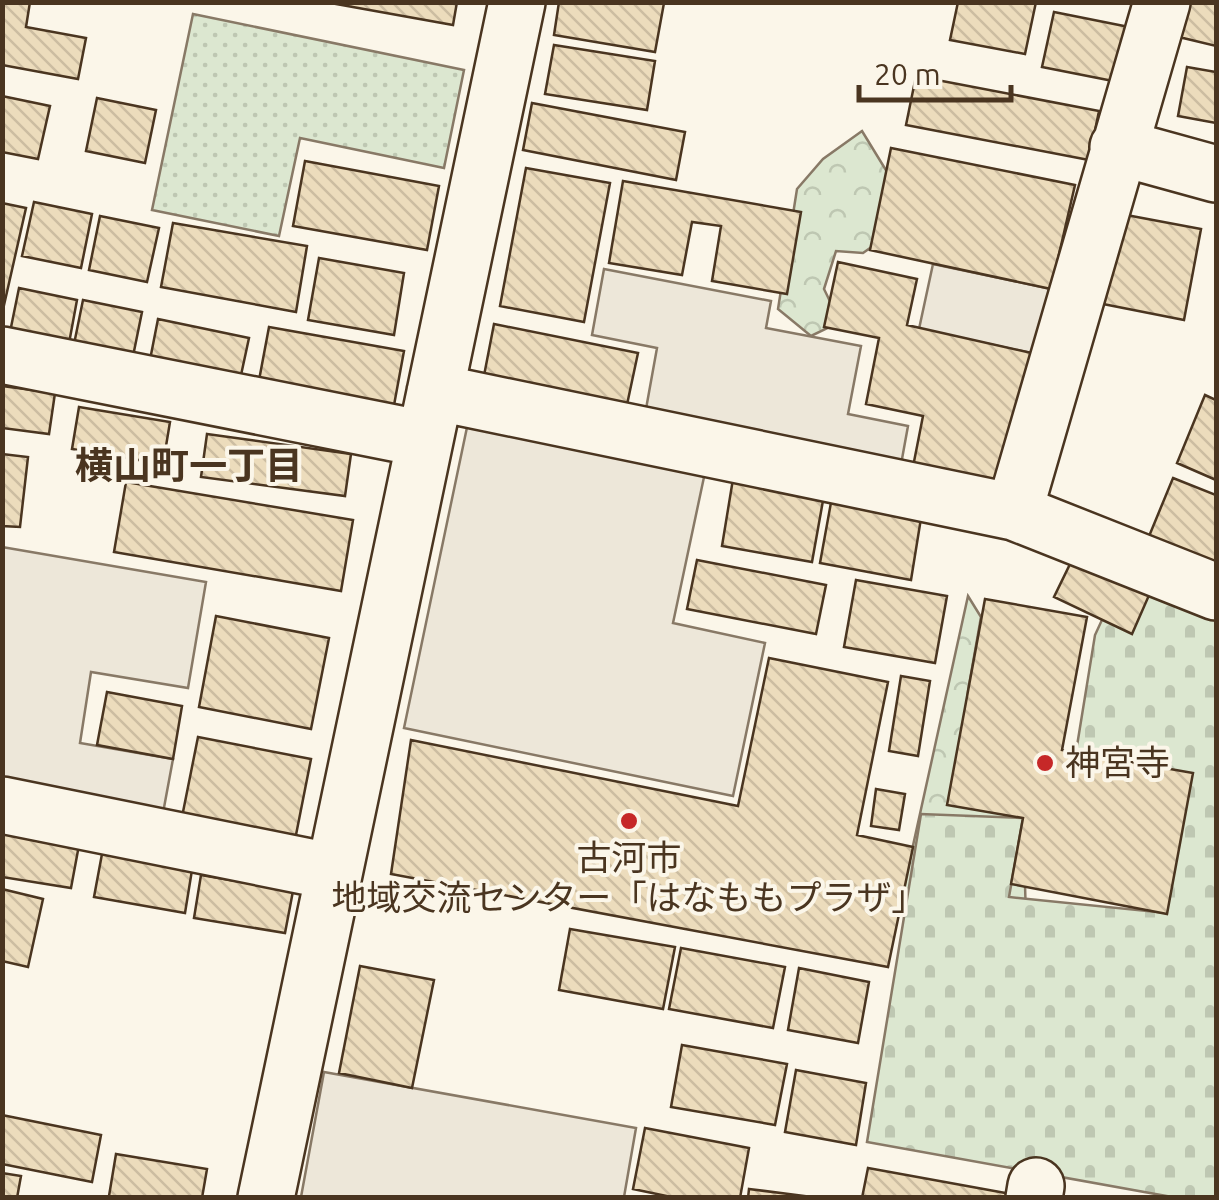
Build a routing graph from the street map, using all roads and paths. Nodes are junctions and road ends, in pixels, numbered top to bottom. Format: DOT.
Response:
graph roads {
  1 [pos="517,2"];
  2 [pos="1162,2"];
  3 [pos="1118,147"];
  4 [pos="1216,174"];
  5 [pos="2,355"];
  6 [pos="430,415"];
  7 [pos="1014,512"];
  8 [pos="1216,592"];
  9 [pos="2,805"];
  10 [pos="334,872"];
  11 [pos="266,1198"];
  1 -- 6 [label="street"];
  2 -- 3 [label="street"];
  3 -- 4 [label="street"];
  3 -- 7 [label="street"];
  5 -- 6 [label="street"];
  6 -- 7 [label="street"];
  6 -- 10 [label="street"];
  7 -- 8 [label="street"];
  9 -- 10 [label="street"];
  10 -- 11 [label="street"];
}
